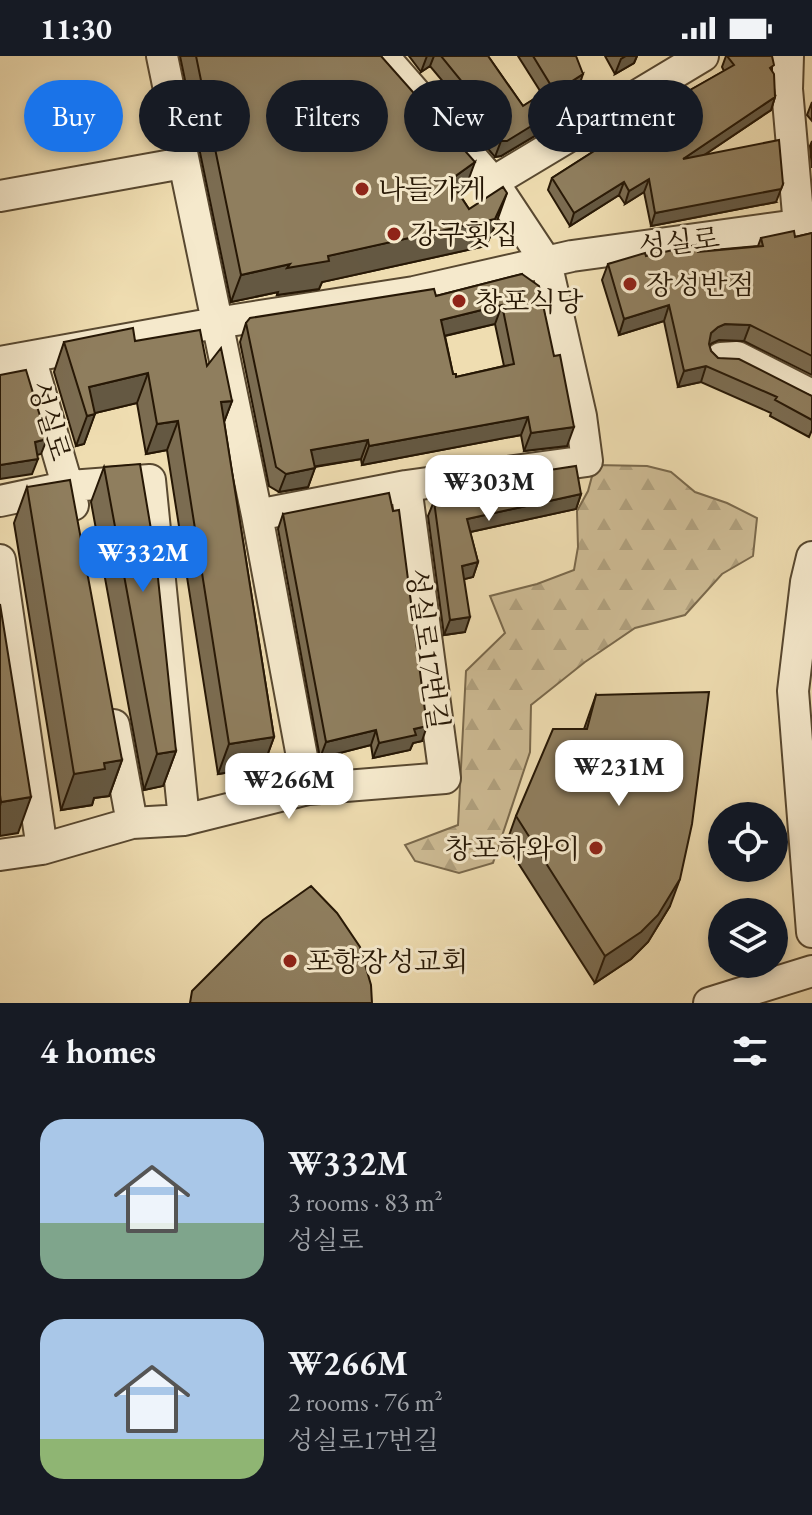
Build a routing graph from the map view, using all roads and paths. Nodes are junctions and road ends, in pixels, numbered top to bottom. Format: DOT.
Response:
graph roads {
  1 [pos="162,56"];
  2 [pos="383,56"];
  3 [pos="703,56"];
  4 [pos="788,56"];
  5 [pos="183,163"];
  6 [pos="493,182"];
  7 [pos="0,196"];
  8 [pos="805,225"];
  9 [pos="546,262"];
  10 [pos="216,323"];
  11 [pos="30,357"];
  12 [pos="721,358"];
  13 [pos="0,362"];
  14 [pos="812,395"];
  15 [pos="70,486"];
  16 [pos="406,486"];
  17 [pos="0,501"];
  18 [pos="257,515"];
  19 [pos="78,532"];
  20 [pos="812,557"];
  21 [pos="0,560"];
  22 [pos="109,701"];
  23 [pos="308,789"];
  24 [pos="184,820"];
  25 [pos="132,823"];
  26 [pos="42,849"];
  27 [pos="0,855"];
  28 [pos="812,932"];
  29 [pos="812,971"];
  30 [pos="709,1003"];
  1 -- 5 [label="street"];
  2 -- 6 [label="street"];
  3 -- 6 [label="street"];
  4 -- 8 [label="street"];
  5 -- 7 [label="street"];
  5 -- 10 [label="street"];
  6 -- 9 [label="street"];
  8 -- 9 [label="street, 성실로"];
  9 -- 10 [label="street, 성실로"];
  9 -- 16 [label="street"];
  10 -- 11 [label="street, 성실로"];
  10 -- 18 [label="street"];
  11 -- 13 [label="street, 성실로"];
  11 -- 15 [label="street, 성실로"];
  12 -- 14 [label="street"];
  15 -- 17 [label="street"];
  15 -- 19 [label="street, 성실로"];
  15 -- 24 [label="street"];
  16 -- 18 [label="street"];
  16 -- 23 [label="street, 성실로17번길"];
  18 -- 23 [label="street"];
  20 -- 28 [label="street"];
  21 -- 26 [label="street"];
  22 -- 25 [label="street"];
  23 -- 24 [label="street, 성실로17번길"];
  24 -- 25 [label="street, 성실로17번길"];
  25 -- 26 [label="street"];
  26 -- 27 [label="street"];
  29 -- 30 [label="street"];
}
